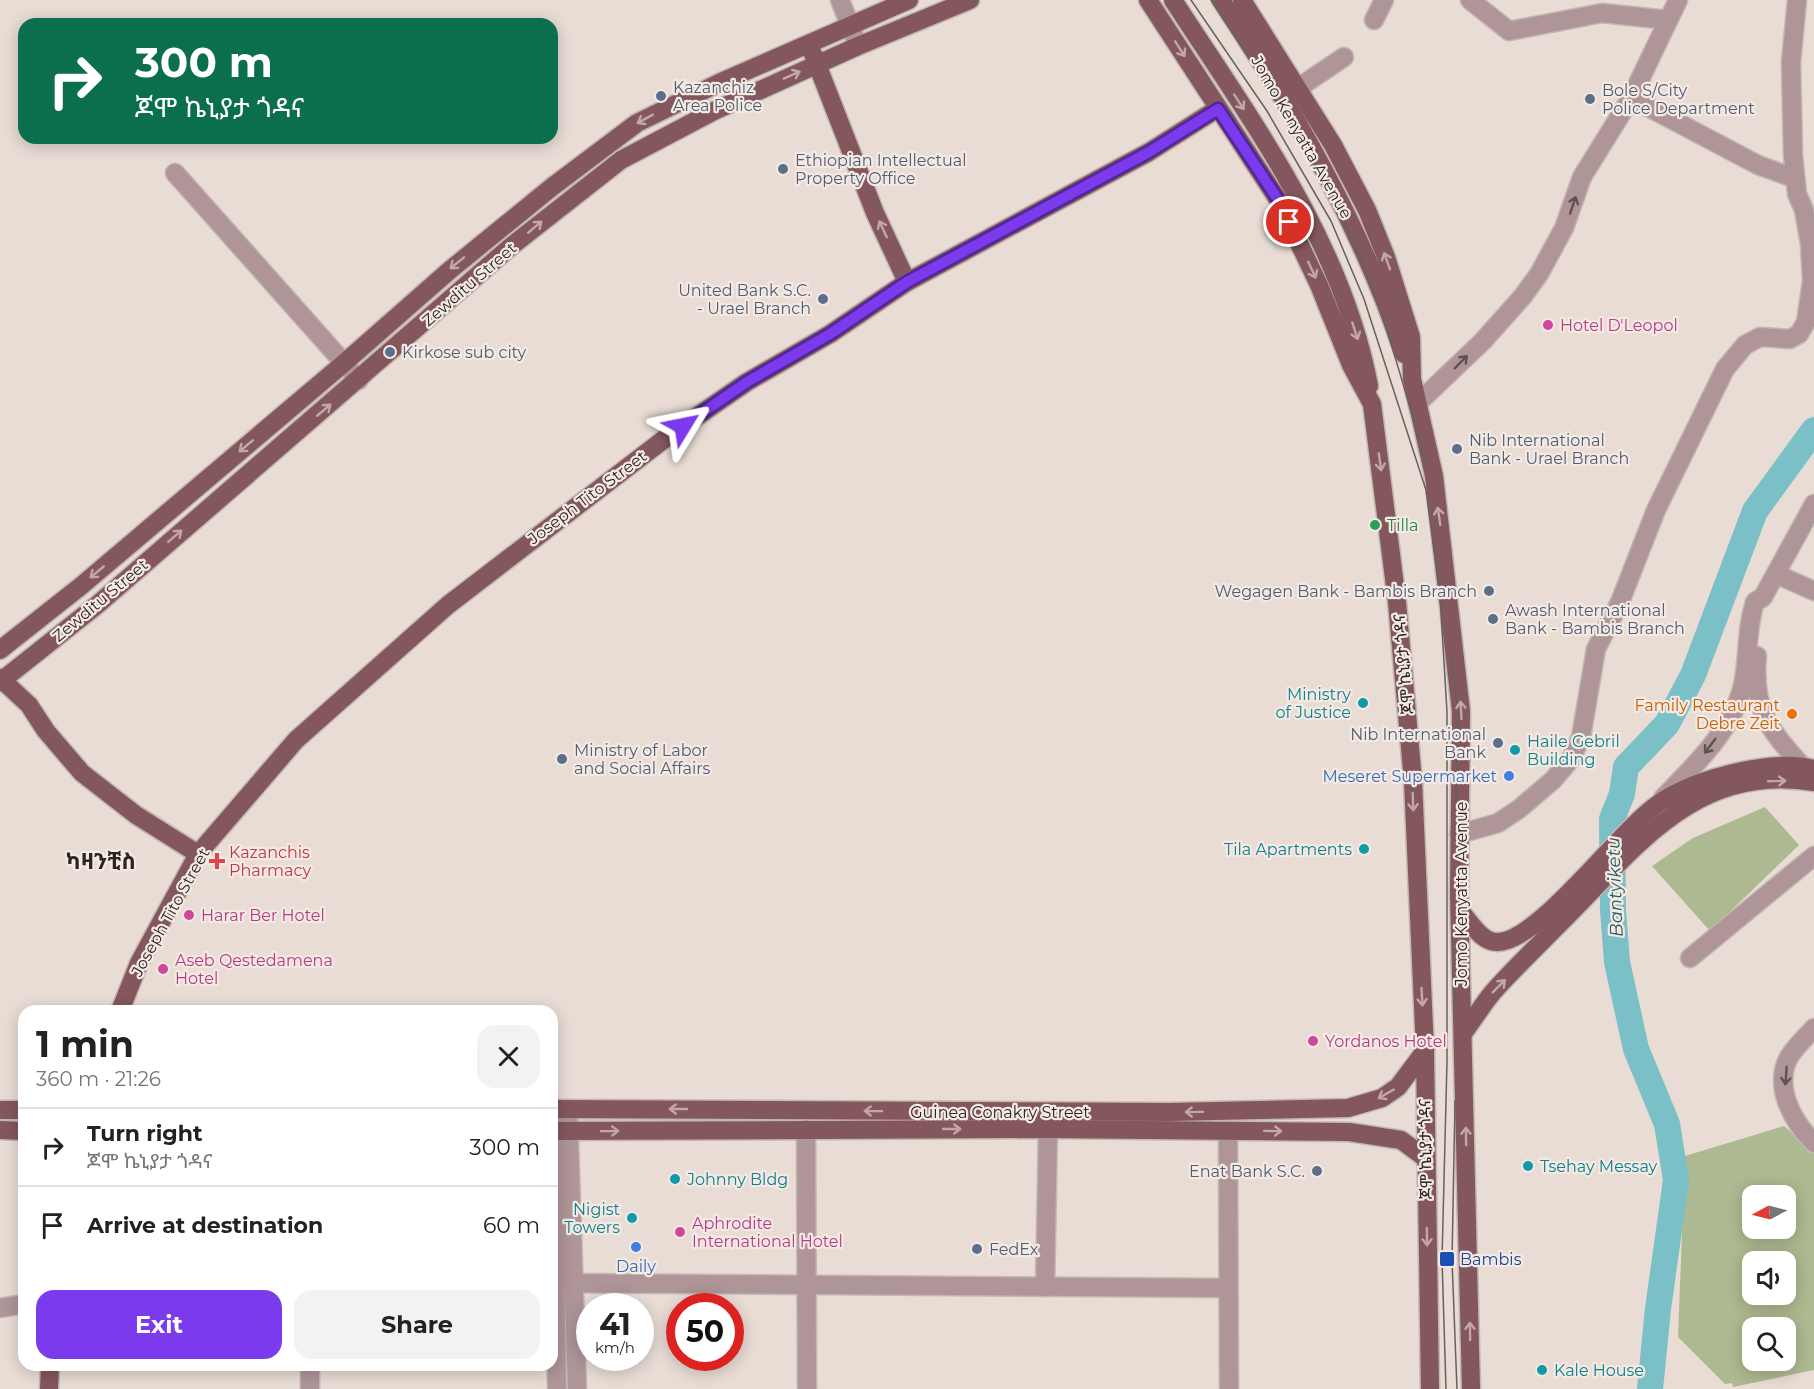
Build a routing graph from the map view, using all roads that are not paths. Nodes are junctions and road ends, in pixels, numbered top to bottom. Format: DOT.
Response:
graph roads {
  1 [pos="840,0"];
  2 [pos="909,0"];
  3 [pos="970,0"];
  4 [pos="1148,0"];
  5 [pos="1173,0"];
  6 [pos="1221,0"];
  7 [pos="1242,0"];
  8 [pos="1252,0"];
  9 [pos="1384,0"];
  10 [pos="1470,0"];
  11 [pos="1678,0"];
  12 [pos="1803,9"];
  13 [pos="1374,20"];
  14 [pos="1668,20"];
  15 [pos="1256,22"];
  16 [pos="850,27"];
  17 [pos="809,45"];
  18 [pos="858,45"];
  19 [pos="1344,57"];
  20 [pos="817,64"];
  21 [pos="1298,88"];
  22 [pos="1631,98"];
  23 [pos="1218,109"];
  24 [pos="175,173"];
  25 [pos="1794,178"];
  26 [pos="907,282"];
  27 [pos="344,364"];
  28 [pos="1412,379"];
  29 [pos="359,380"];
  30 [pos="1419,402"];
  31 [pos="1372,404"];
  32 [pos="1814,504"];
  33 [pos="1776,574"];
  34 [pos="1814,591"];
  35 [pos="1763,597"];
  36 [pos="1,646"];
  37 [pos="17,668"];
  38 [pos="1,680"];
  39 [pos="29,705"];
  40 [pos="1808,767"];
  41 [pos="1814,783"];
  42 [pos="1656,805"];
  43 [pos="1656,826"];
  44 [pos="1459,834"];
  45 [pos="1628,842"];
  46 [pos="198,854"];
  47 [pos="1814,856"];
  48 [pos="1570,901"];
  49 [pos="1461,912"];
  50 [pos="1690,958"];
  51 [pos="122,1005"];
  52 [pos="1814,1028"];
  53 [pos="1464,1032"];
  54 [pos="1425,1051"];
  55 [pos="1348,1108"];
  56 [pos="558,1109"];
  57 [pos="754,1109"];
  58 [pos="0,1110"];
  59 [pos="18,1110"];
  60 [pos="1170,1112"];
  61 [pos="754,1129"];
  62 [pos="806,1129"];
  63 [pos="1048,1129"];
  64 [pos="0,1130"];
  65 [pos="18,1131"];
  66 [pos="558,1131"];
  67 [pos="1168,1131"];
  68 [pos="1228,1131"];
  69 [pos="1349,1132"];
  70 [pos="1814,1143"];
  71 [pos="1424,1157"];
  72 [pos="561,1283"];
  73 [pos="807,1284"];
  74 [pos="1045,1287"];
  75 [pos="1228,1288"];
  76 [pos="18,1305"];
  77 [pos="0,1308"];
  78 [pos="558,1362"];
  79 [pos="50,1371"];
  80 [pos="310,1371"];
  81 [pos="558,1371"];
  82 [pos="49,1389"];
  83 [pos="310,1389"];
  84 [pos="557,1389"];
  85 [pos="577,1389"];
  86 [pos="807,1389"];
  87 [pos="1228,1389"];
  88 [pos="1430,1389"];
  89 [pos="1471,1389"];
  1 -- 16 [label="street"];
  2 -- 16 [label="main road, Zewditu Street"];
  3 -- 18 [label="main road, Zewditu Street"];
  4 -- 23 [label="main road, ጆሞ ኬኒያታ ጎዳና, one-way"];
  5 -- 31 [label="main road, one-way"];
  6 -- 28 [label="main road, Jomo Kenyatta Avenue"];
  7 -- 15 [label="main road"];
  8 -- 15 [label="main road"];
  9 -- 13 [label="street"];
  10 -- 14 [label="street"];
  11 -- 14 [label="street"];
  12 -- 25 [label="street"];
  14 -- 22 [label="street"];
  15 -- 21 [label="main road"];
  16 -- 17 [label="main road, Zewditu Street"];
  16 -- 18 [label="street"];
  17 -- 20 [label="main road"];
  17 -- 27 [label="main road, Zewditu Street, one-way"];
  18 -- 20 [label="main road, Zewditu Street"];
  19 -- 21 [label="street"];
  26 -- 20 [label="main road, one-way"];
  29 -- 20 [label="main road, Zewditu Street, one-way"];
  28 -- 21 [label="main road, one-way"];
  22 -- 25 [label="street"];
  30 -- 22 [label="street, one-way"];
  23 -- 26 [label="main road, Joseph Tito Street"];
  23 -- 31 [label="main road, ጆሞ ኬኒያታ ጎዳና, one-way"];
  24 -- 27 [label="street"];
  25 -- 44 [label="street"];
  26 -- 46 [label="main road, Joseph Tito Street"];
  27 -- 29 [label="street"];
  27 -- 36 [label="main road, Zewditu Street, one-way"];
  28 -- 30 [label="main road, Jomo Kenyatta Avenue"];
  37 -- 29 [label="main road, Zewditu Street, one-way"];
  44 -- 30 [label="main road, Jomo Kenyatta Avenue, one-way"];
  31 -- 54 [label="main road, ጆሞ ኬኒያታ ጎዳና, one-way"];
  32 -- 33 [label="street"];
  33 -- 34 [label="street"];
  33 -- 35 [label="street"];
  35 -- 40 [label="street"];
  35 -- 42 [label="street, one-way"];
  36 -- 37 [label="main road"];
  37 -- 38 [label="main road, Zewditu Street"];
  37 -- 39 [label="main road"];
  38 -- 39 [label="main road"];
  39 -- 46 [label="main road"];
  40 -- 42 [label="main road"];
  43 -- 41 [label="main road, one-way"];
  42 -- 43 [label="street"];
  42 -- 45 [label="main road"];
  43 -- 45 [label="main road"];
  44 -- 49 [label="main road, Jomo Kenyatta Avenue"];
  45 -- 48 [label="main road"];
  46 -- 51 [label="main road, Joseph Tito Street"];
  47 -- 50 [label="street"];
  48 -- 49 [label="main road"];
  53 -- 48 [label="main road, one-way"];
  49 -- 53 [label="main road, Jomo Kenyatta Avenue"];
  52 -- 70 [label="street, one-way"];
  89 -- 53 [label="main road, Jomo Kenyatta Avenue, one-way"];
  54 -- 55 [label="main road, Guinea Conakry Street, one-way"];
  54 -- 71 [label="main road, ጆሞ ኬኒያታ ጎዳና"];
  55 -- 60 [label="main road, Guinea Conakry Street, one-way"];
  55 -- 69 [label="main road"];
  57 -- 56 [label="main road, Guinea Conakry Street, one-way"];
  56 -- 66 [label="street"];
  60 -- 57 [label="main road, Guinea Conakry Street, one-way"];
  57 -- 61 [label="street"];
  58 -- 59 [label="main road"];
  60 -- 67 [label="main road"];
  61 -- 62 [label="main road, Guinea Conakry Street"];
  66 -- 61 [label="main road, Guinea Conakry Street, one-way"];
  62 -- 63 [label="main road, Guinea Conakry Street, one-way"];
  62 -- 73 [label="street"];
  63 -- 67 [label="main road, Guinea Conakry Street"];
  63 -- 74 [label="street"];
  64 -- 65 [label="main road"];
  66 -- 72 [label="street"];
  67 -- 68 [label="main road, Guinea Conakry Street"];
  68 -- 69 [label="main road, Guinea Conakry Street, one-way"];
  68 -- 75 [label="street"];
  69 -- 71 [label="main road, Guinea Conakry Street"];
  71 -- 88 [label="main road, ጆሞ ኬኒያታ ጎዳና, one-way"];
  72 -- 73 [label="street"];
  72 -- 78 [label="street"];
  72 -- 85 [label="street"];
  73 -- 74 [label="street"];
  73 -- 86 [label="street"];
  74 -- 75 [label="street"];
  75 -- 87 [label="street"];
  76 -- 77 [label="street"];
  79 -- 82 [label="main road"];
  80 -- 83 [label="street"];
  81 -- 84 [label="street"];
}
